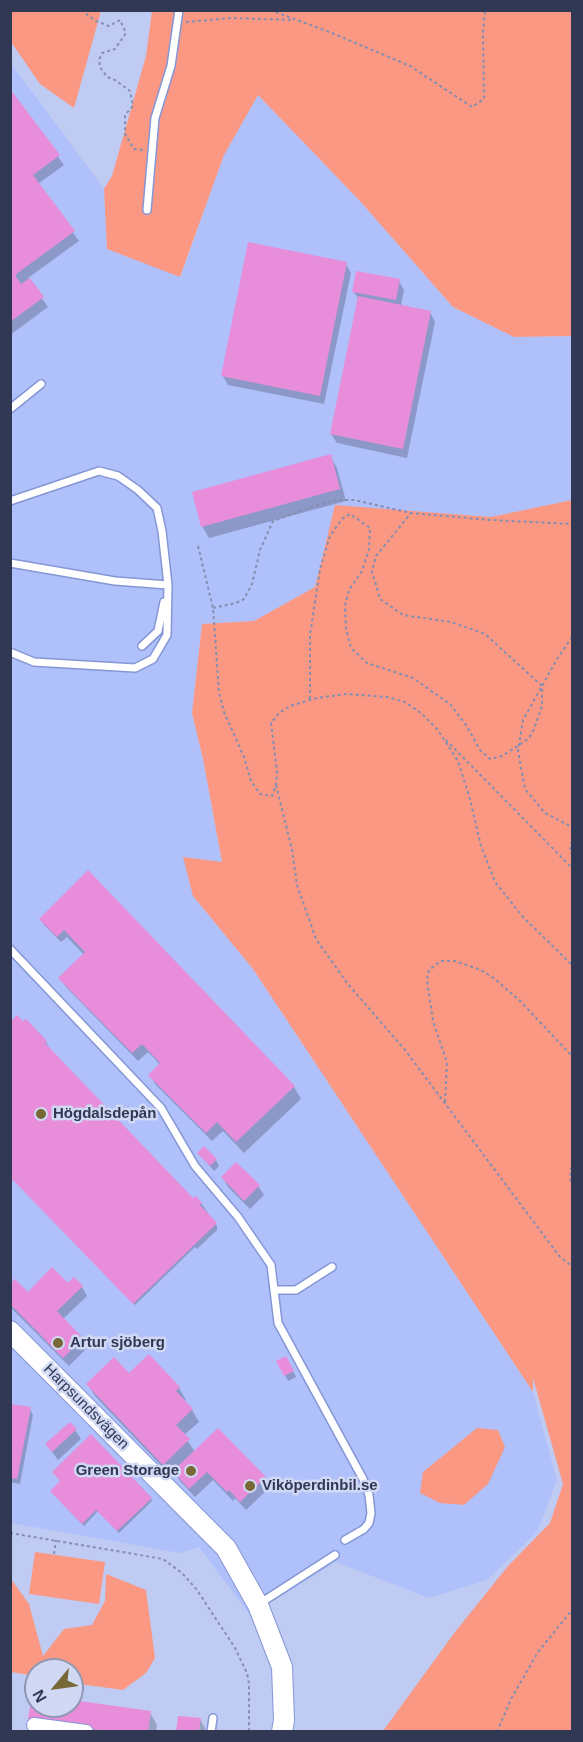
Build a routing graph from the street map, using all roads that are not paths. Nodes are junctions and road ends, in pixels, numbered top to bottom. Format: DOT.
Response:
graph roads {
  1 [pos="179,10"];
  2 [pos="147,210"];
  3 [pos="41,384"];
  4 [pos="10,410"];
  5 [pos="10,501"];
  6 [pos="10,563"];
  7 [pos="168,585"];
  8 [pos="142,646"];
  9 [pos="10,652"];
  10 [pos="10,949"];
  11 [pos="332,1267"];
  12 [pos="275,1290"];
  13 [pos="10,1331"];
  14 [pos="345,1540"];
  15 [pos="335,1555"];
  16 [pos="258,1605"];
  17 [pos="213,1718"];
  18 [pos="34,1725"];
  19 [pos="86,1731"];
  20 [pos="211,1731"];
  21 [pos="282,1731"];
  1 -- 2 [label="lane"];
  3 -- 4 [label="lane"];
  5 -- 7 [label="lane"];
  6 -- 7 [label="lane"];
  7 -- 8 [label="lane"];
  7 -- 9 [label="lane"];
  10 -- 12 [label="lane"];
  11 -- 12 [label="lane"];
  12 -- 14 [label="lane"];
  13 -- 16 [label="street, Harpsundsvägen"];
  15 -- 16 [label="lane"];
  16 -- 21 [label="street, Harpsundsvägen"];
  17 -- 20 [label="lane"];
  18 -- 19 [label="street"];
}
